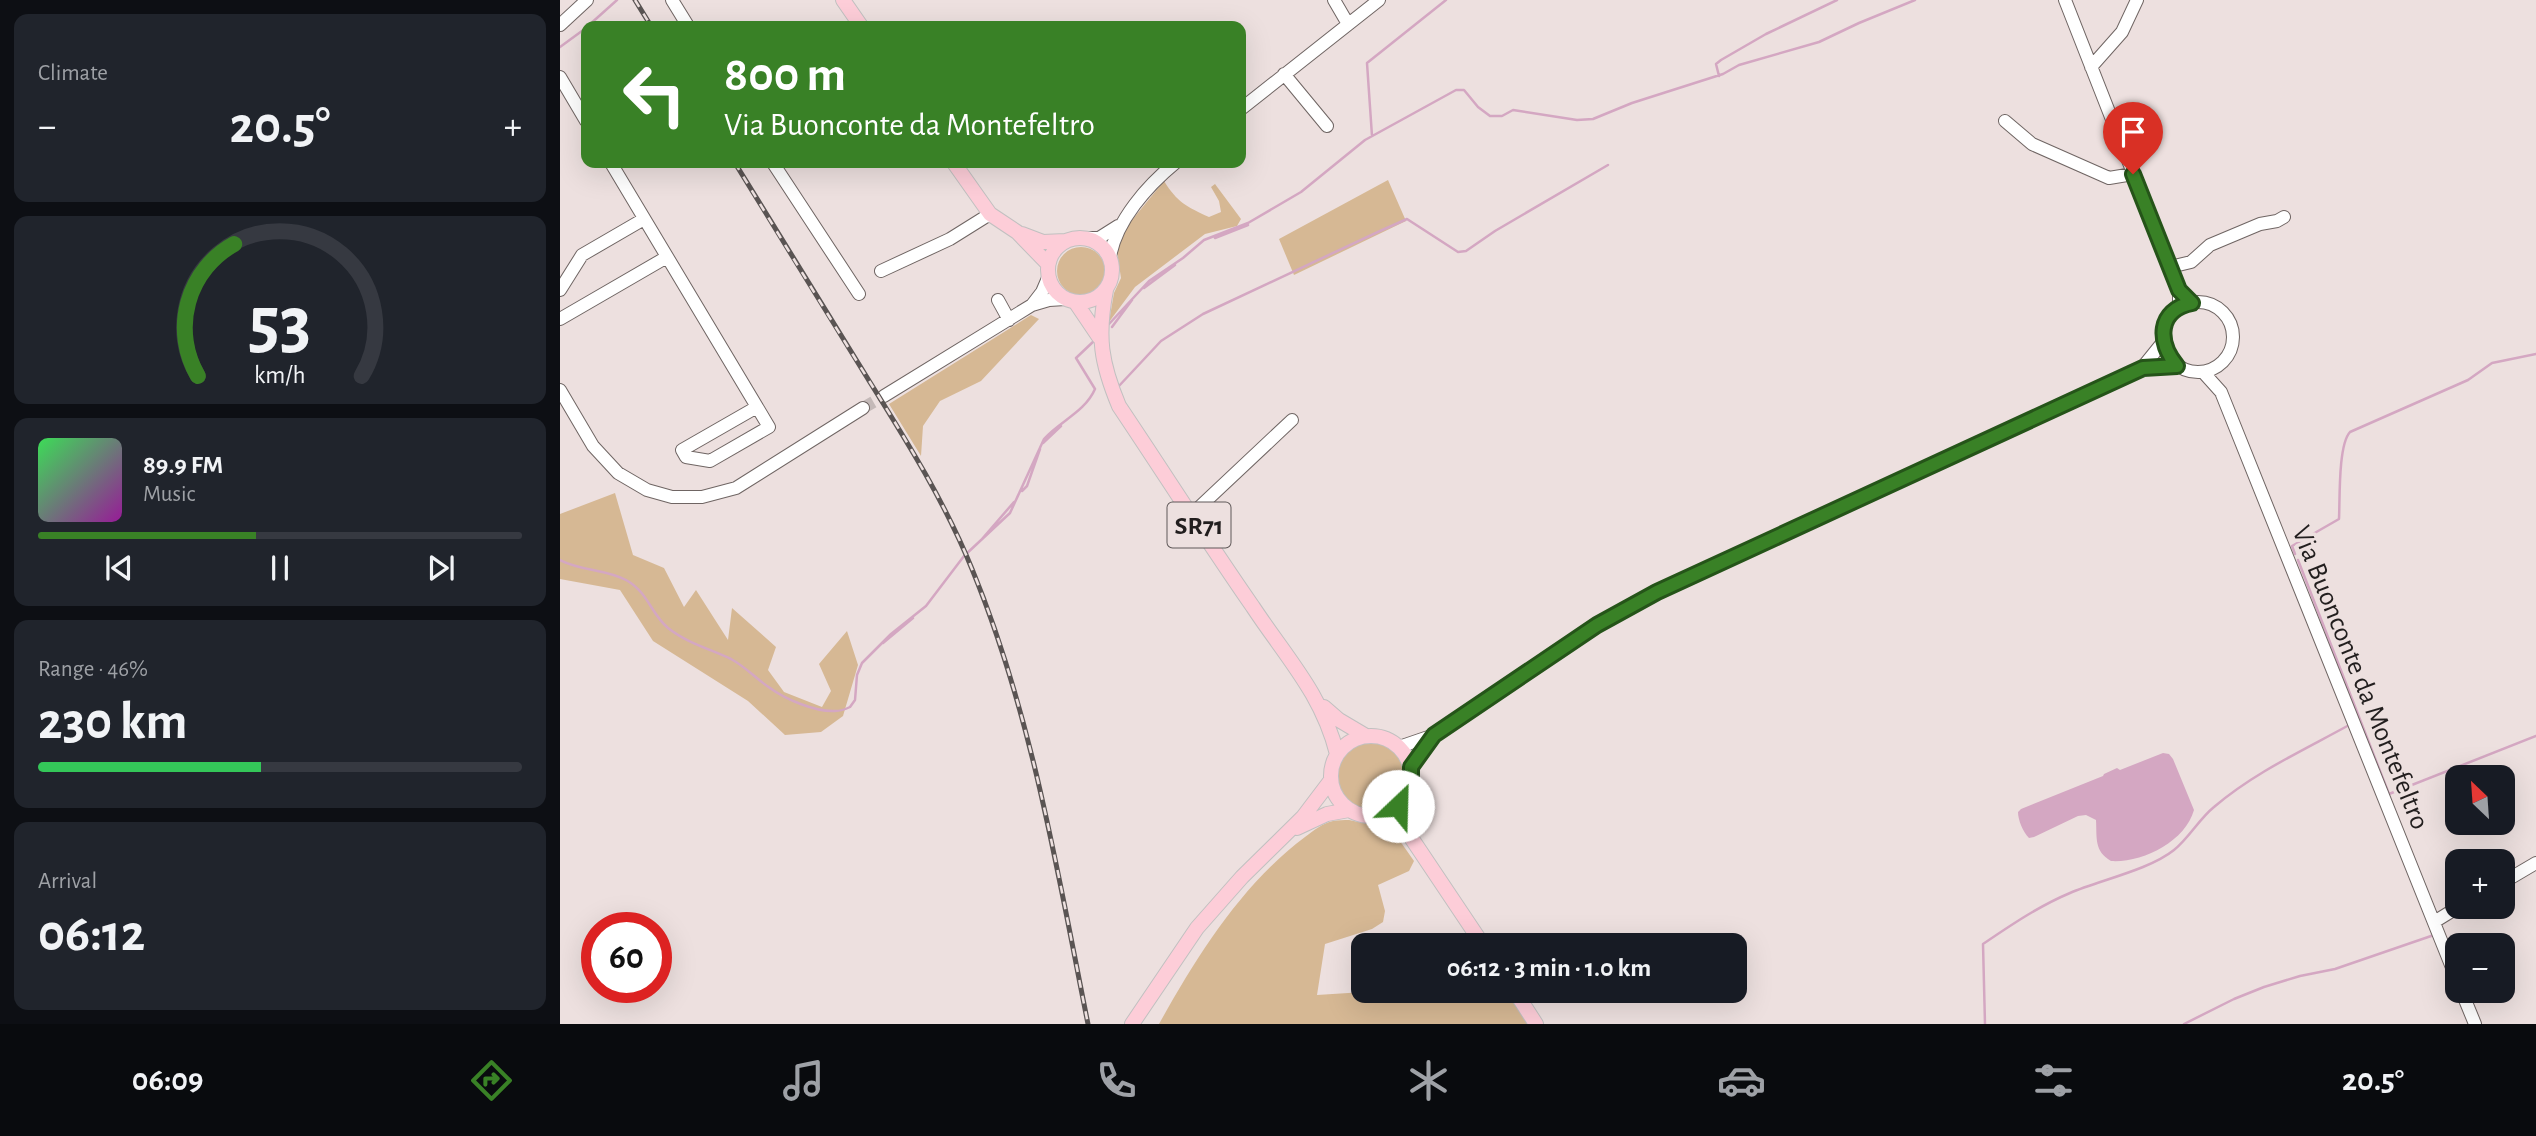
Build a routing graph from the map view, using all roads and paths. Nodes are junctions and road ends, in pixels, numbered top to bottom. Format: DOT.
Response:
graph roads {
  1 [pos="672,0"];
  2 [pos="843,0"];
  3 [pos="1334,0"];
  4 [pos="1379,0"];
  5 [pos="2064,0"];
  6 [pos="2137,0"];
  7 [pos="584,1"];
  8 [pos="685,21"];
  9 [pos="858,21"];
  10 [pos="1348,24"];
  11 [pos="560,25"];
  12 [pos="2091,67"];
  13 [pos="1284,74"];
  14 [pos="560,77"];
  15 [pos="1246,105"];
  16 [pos="581,113"];
  17 [pos="2005,121"];
  18 [pos="1327,126"];
  19 [pos="614,168"];
  20 [pos="776,168"];
  21 [pos="958,168"];
  22 [pos="1170,168"];
  23 [pos="2133,174"];
  24 [pos="990,214"];
  25 [pos="2284,218"];
  26 [pos="644,219"];
  27 [pos="1121,223"];
  28 [pos="1017,232"];
  29 [pos="1086,238"];
  30 [pos="1065,242"];
  31 [pos="667,257"];
  32 [pos="1110,257"];
  33 [pos="2170,267"];
  34 [pos="881,271"];
  35 [pos="1048,271"];
  36 [pos="560,290"];
  37 [pos="1106,290"];
  38 [pos="2179,290"];
  39 [pos="859,293"];
  40 [pos="998,300"];
  41 [pos="1071,301"];
  42 [pos="2192,303"];
  43 [pos="1032,305"];
  44 [pos="2179,308"];
  45 [pos="560,319"];
  46 [pos="1009,320"];
  47 [pos="1099,337"];
  48 [pos="2163,342"];
  49 [pos="2221,364"];
  50 [pos="2177,366"];
  51 [pos="2143,368"];
  52 [pos="2203,372"];
  53 [pos="560,390"];
  54 [pos="2221,392"];
  55 [pos="884,396"];
  56 [pos="757,407"];
  57 [pos="863,408"];
  58 [pos="1292,420"];
  59 [pos="1192,514"];
  60 [pos="1318,701"];
  61 [pos="1434,735"];
  62 [pos="1366,736"];
  63 [pos="1399,747"];
  64 [pos="1337,754"];
  65 [pos="1411,767"];
  66 [pos="1331,780"];
  67 [pos="1403,801"];
  68 [pos="1349,810"];
  69 [pos="1379,816"];
  70 [pos="1408,833"];
  71 [pos="1287,834"];
  72 [pos="2536,863"];
  73 [pos="2515,875"];
  74 [pos="2445,915"];
  75 [pos="2434,922"];
  76 [pos="1475,933"];
  77 [pos="2445,950"];
  78 [pos="1522,1003"];
  79 [pos="2466,1003"];
  80 [pos="1132,1024"];
  81 [pos="1536,1024"];
  82 [pos="2475,1024"];
  1 -- 8 [label="street"];
  2 -- 9 [label="main road"];
  3 -- 10 [label="street"];
  4 -- 10 [label="street"];
  5 -- 12 [label="street"];
  6 -- 12 [label="street"];
  7 -- 11 [label="street"];
  10 -- 13 [label="street"];
  12 -- 23 [label="street"];
  13 -- 15 [label="street"];
  13 -- 18 [label="street"];
  14 -- 16 [label="street"];
  17 -- 23 [label="street"];
  19 -- 26 [label="street"];
  20 -- 39 [label="street"];
  21 -- 24 [label="main road, SR71"];
  22 -- 27 [label="street"];
  23 -- 33 [label="street"];
  24 -- 28 [label="main road, SR71"];
  24 -- 34 [label="street"];
  25 -- 33 [label="street"];
  26 -- 31 [label="street"];
  26 -- 36 [label="street"];
  27 -- 29 [label="street"];
  27 -- 32 [label="street"];
  28 -- 30 [label="main road, SR71"];
  28 -- 35 [label="main road, SR71"];
  29 -- 30 [label="main road, SR71"];
  29 -- 32 [label="main road"];
  30 -- 35 [label="main road"];
  31 -- 45 [label="street"];
  31 -- 56 [label="street"];
  32 -- 37 [label="main road, SR71"];
  33 -- 38 [label="street"];
  35 -- 41 [label="main road, SR71"];
  35 -- 43 [label="street"];
  37 -- 41 [label="main road"];
  37 -- 47 [label="main road, SR71"];
  38 -- 42 [label="street"];
  38 -- 44 [label="street"];
  40 -- 46 [label="street"];
  41 -- 43 [label="street"];
  41 -- 47 [label="main road, SR71"];
  42 -- 44 [label="street"];
  42 -- 49 [label="street"];
  43 -- 46 [label="street"];
  44 -- 48 [label="street"];
  46 -- 55 [label="street"];
  47 -- 59 [label="main road, SR71"];
  48 -- 50 [label="street"];
  48 -- 51 [label="street"];
  49 -- 52 [label="street"];
  49 -- 54 [label="street"];
  50 -- 51 [label="street"];
  50 -- 52 [label="street"];
  51 -- 61 [label="street"];
  52 -- 54 [label="street"];
  53 -- 57 [label="street"];
  54 -- 75 [label="street, Via Buonconte da Montefeltro"];
  56 -- 56 [label="street"];
  58 -- 59 [label="street"];
  59 -- 60 [label="main road, SR71"];
  60 -- 62 [label="main road, SR71"];
  60 -- 64 [label="main road, SR71"];
  61 -- 63 [label="street"];
  61 -- 65 [label="street"];
  62 -- 63 [label="main road, SR71"];
  62 -- 64 [label="main road"];
  63 -- 65 [label="main road"];
  64 -- 66 [label="main road, SR71"];
  65 -- 67 [label="main road"];
  66 -- 68 [label="main road"];
  66 -- 71 [label="main road"];
  67 -- 69 [label="main road"];
  67 -- 70 [label="main road"];
  68 -- 69 [label="main road"];
  68 -- 71 [label="main road"];
  69 -- 70 [label="main road"];
  70 -- 76 [label="main road"];
  71 -- 80 [label="main road"];
  72 -- 73 [label="street"];
  74 -- 75 [label="street"];
  75 -- 77 [label="street, Via Buonconte da Montefeltro"];
  78 -- 81 [label="main road"];
  79 -- 82 [label="street"];
}
